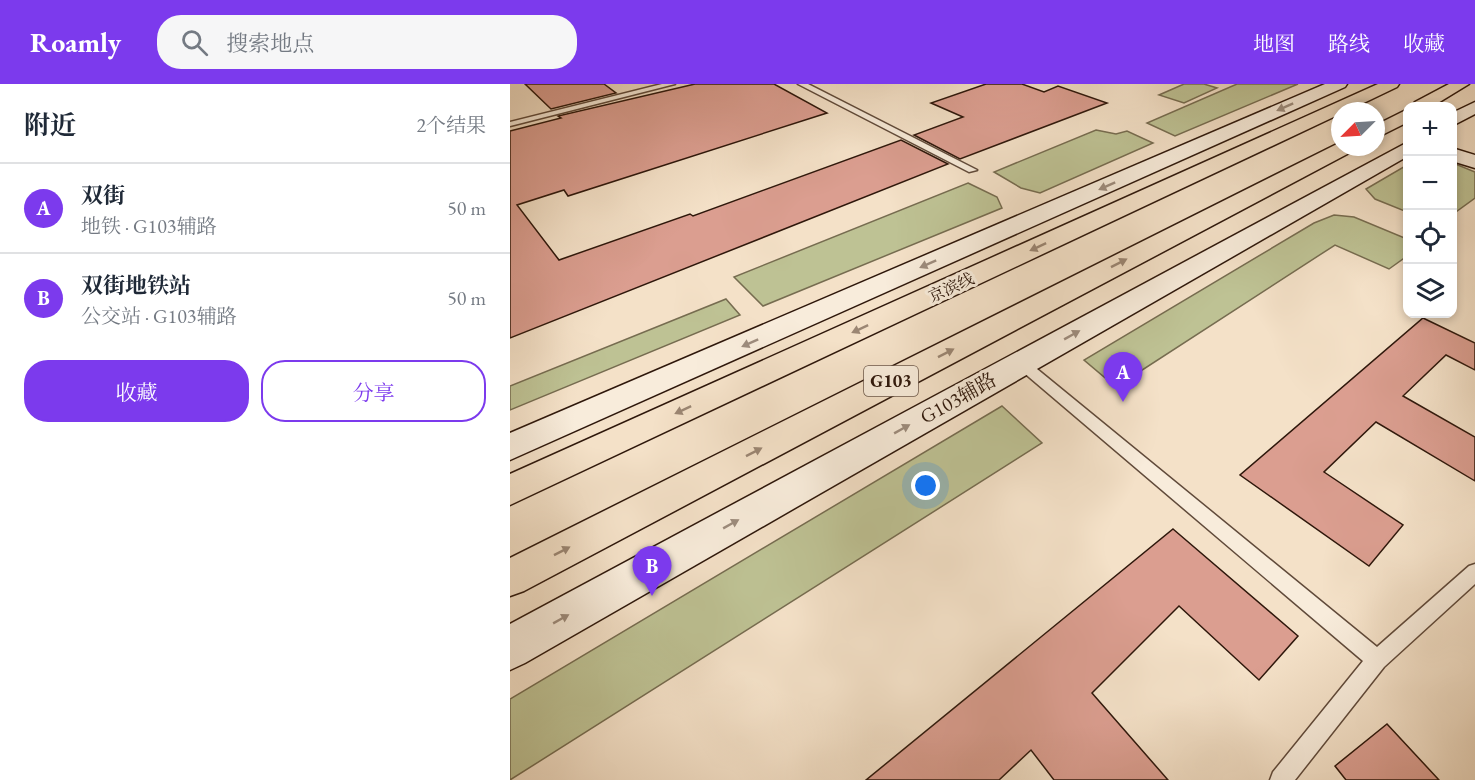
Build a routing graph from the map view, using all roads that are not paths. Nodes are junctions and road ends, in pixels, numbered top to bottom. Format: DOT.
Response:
graph roads {
  1 [pos="671,84"];
  2 [pos="802,84"];
  3 [pos="1339,84"];
  4 [pos="1391,84"];
  5 [pos="1461,84"];
  6 [pos="1428,102"];
  7 [pos="1475,107"];
  8 [pos="1403,116"];
  9 [pos="1457,118"];
  10 [pos="510,124"];
  11 [pos="1385,127"];
  12 [pos="1403,150"];
  13 [pos="1331,154"];
  14 [pos="1457,156"];
  15 [pos="1475,162"];
  16 [pos="972,170"];
  17 [pos="1021,363"];
  18 [pos="510,447"];
  19 [pos="510,490"];
  20 [pos="1475,572"];
  21 [pos="510,578"];
  22 [pos="510,648"];
  23 [pos="1377,660"];
  24 [pos="1281,780"];
  1 -- 10 [label="lane"];
  2 -- 16 [label="lane"];
  3 -- 18 [label="street, one-way"];
  4 -- 19 [label="highway, 京滨线, one-way"];
  5 -- 6 [label="highway"];
  7 -- 9 [label="street"];
  8 -- 11 [label="highway"];
  17 -- 12 [label="street, G103辅路, one-way"];
  21 -- 13 [label="highway, G103, one-way"];
  14 -- 15 [label="street"];
  22 -- 17 [label="street, G103辅路, one-way"];
  17 -- 23 [label="lane"];
  20 -- 23 [label="lane"];
  23 -- 24 [label="lane"];
}
